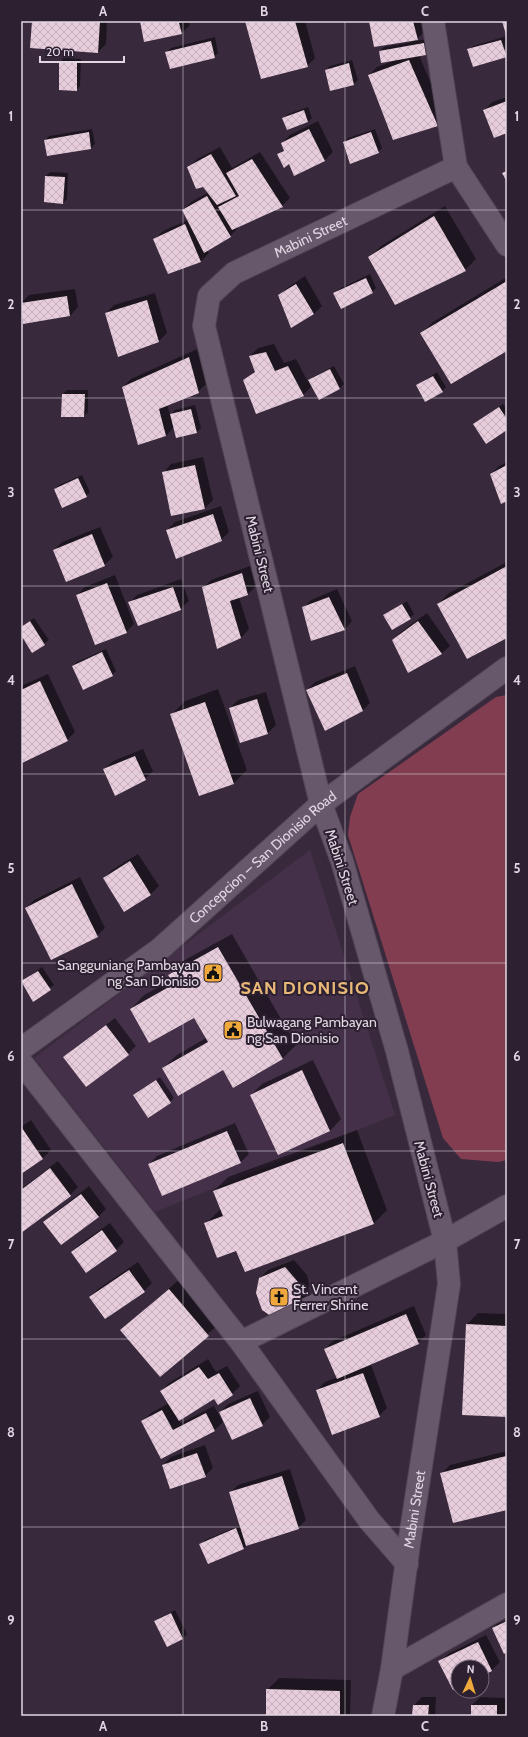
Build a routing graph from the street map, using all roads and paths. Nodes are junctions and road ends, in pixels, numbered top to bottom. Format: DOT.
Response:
graph roads {
  1 [pos="433,21"];
  2 [pos="456,167"];
  3 [pos="507,245"];
  4 [pos="507,668"];
  5 [pos="321,804"];
  6 [pos="21,1049"];
  7 [pos="21,1062"];
  8 [pos="507,1206"];
  9 [pos="445,1241"];
  10 [pos="241,1342"];
  11 [pos="407,1564"];
  12 [pos="507,1604"];
  13 [pos="392,1669"];
  14 [pos="383,1716"];
  1 -- 2 [label="street"];
  2 -- 3 [label="street"];
  2 -- 5 [label="street, Mabini Street"];
  4 -- 5 [label="street, Concepcion – San Dionisio Road"];
  5 -- 6 [label="street, Concepcion – San Dionisio Road"];
  5 -- 9 [label="street, Mabini Street"];
  7 -- 10 [label="street"];
  8 -- 9 [label="street"];
  9 -- 10 [label="street"];
  9 -- 11 [label="street, Mabini Street"];
  10 -- 11 [label="street"];
  11 -- 13 [label="street, Mabini Street"];
  12 -- 13 [label="street"];
  13 -- 14 [label="street"];
}
